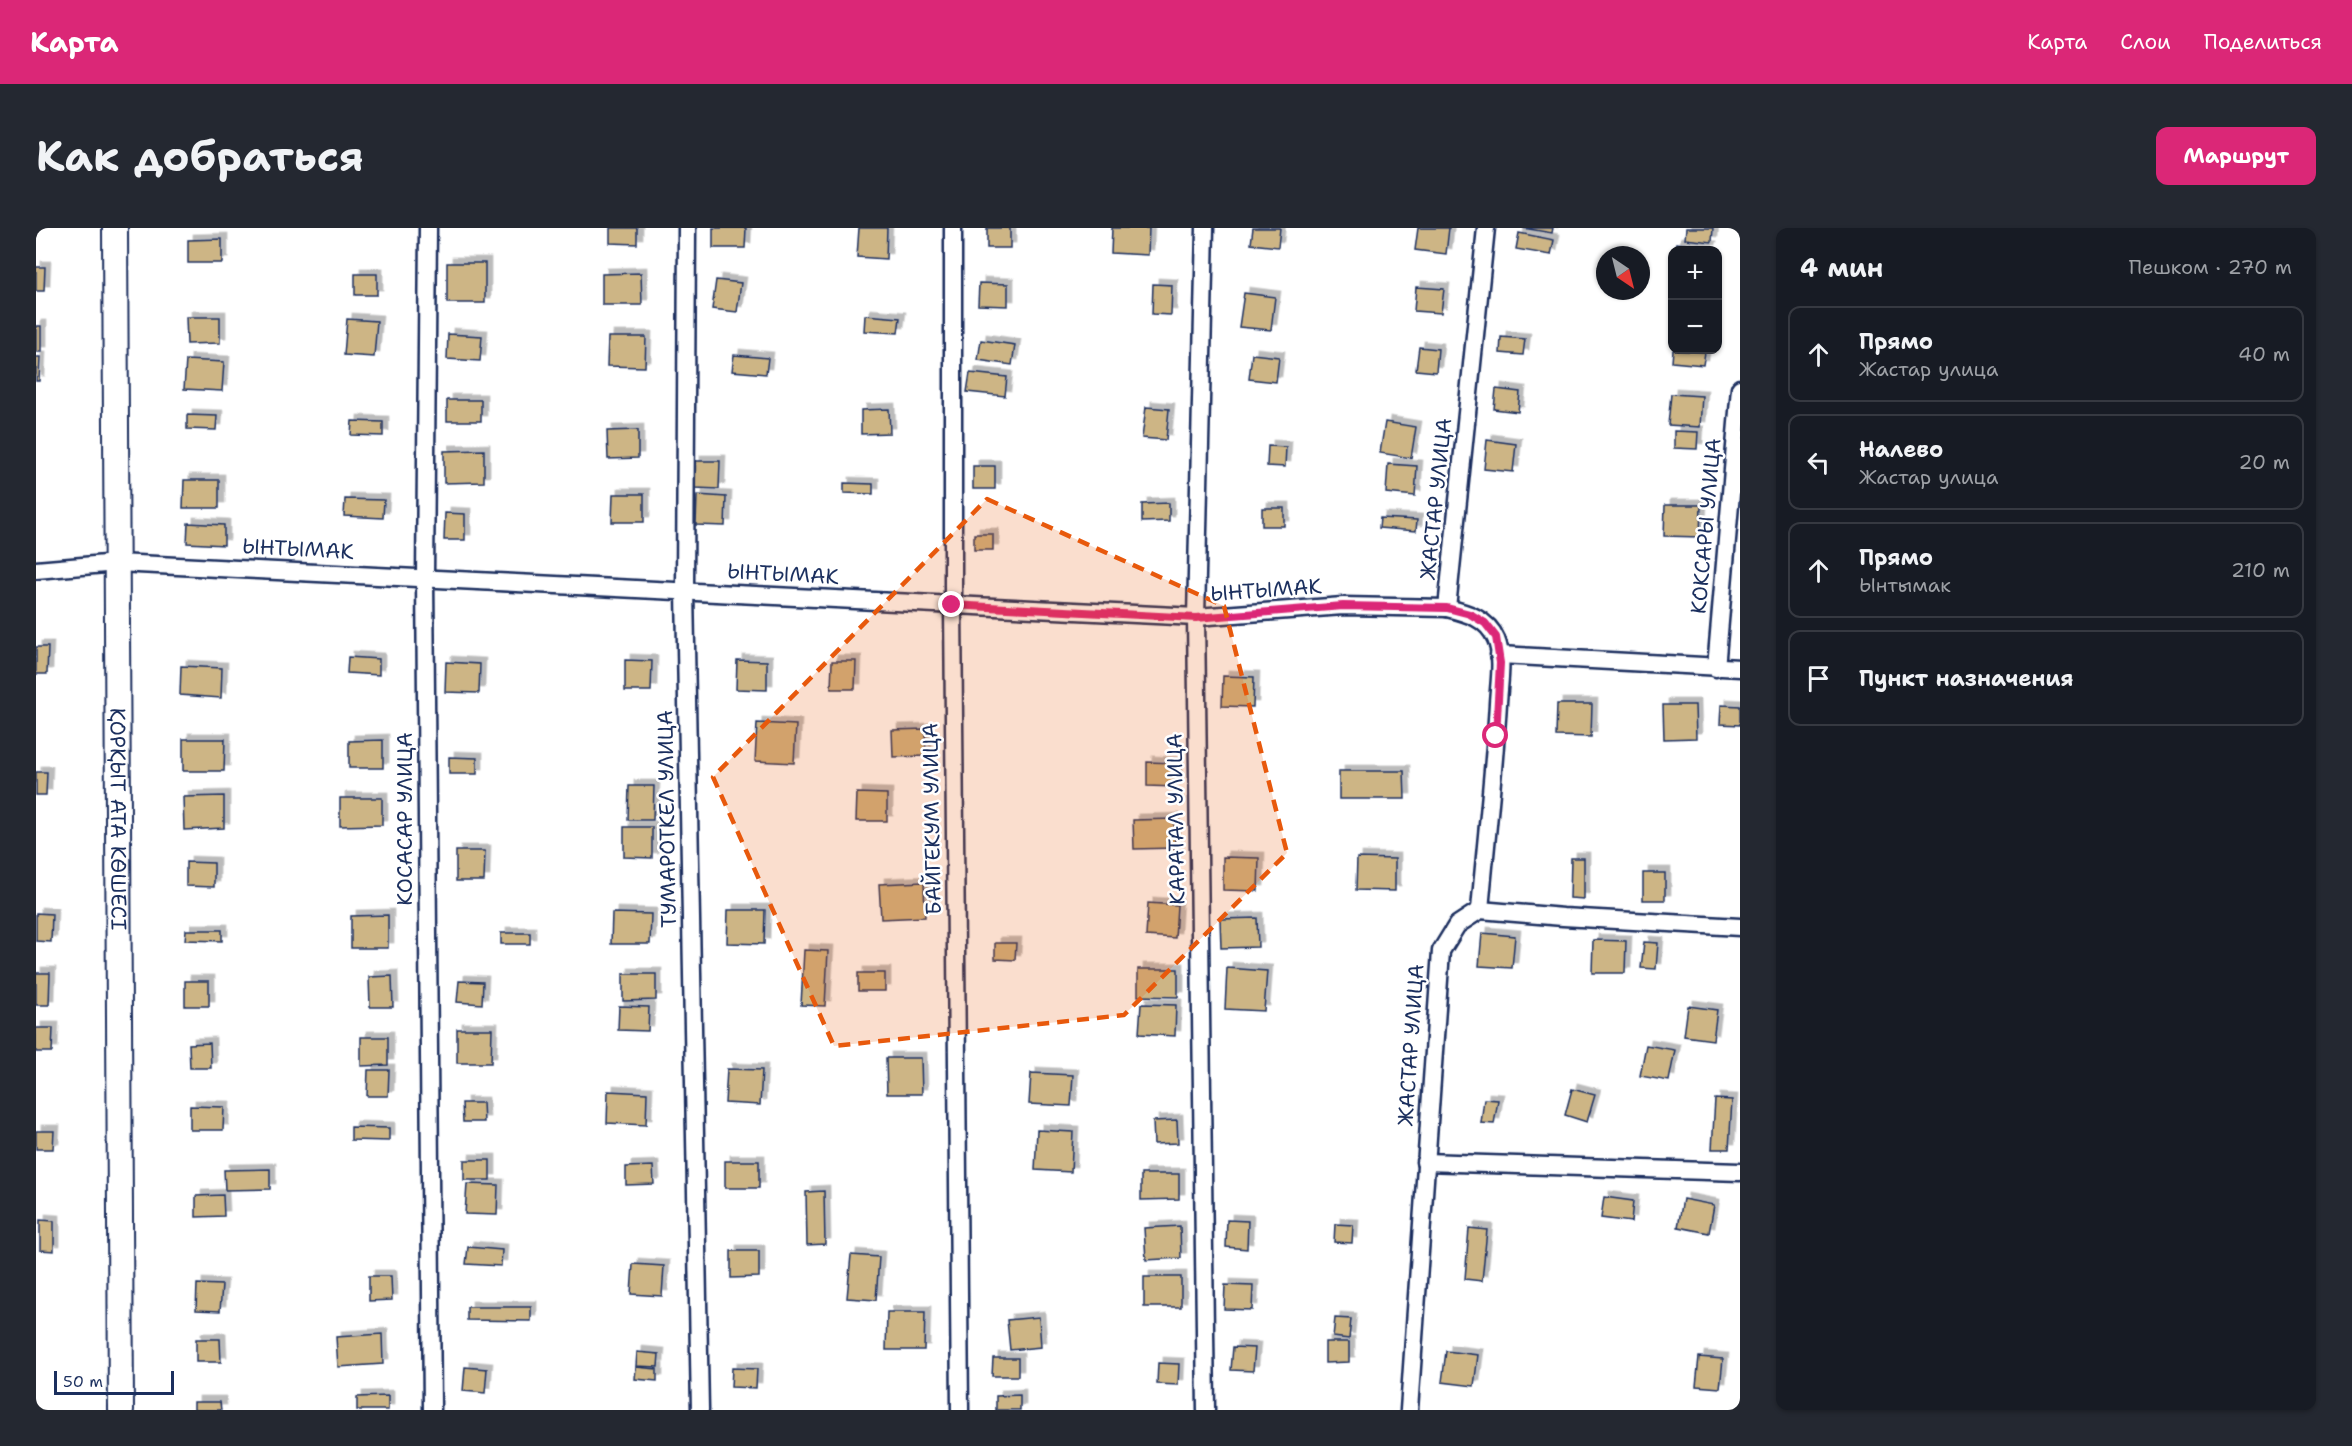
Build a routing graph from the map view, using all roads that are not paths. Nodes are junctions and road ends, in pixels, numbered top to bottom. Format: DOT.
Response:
graph roads {
  1 [pos="115,228"];
  2 [pos="428,228"];
  3 [pos="687,228"];
  4 [pos="953,228"];
  5 [pos="1205,228"];
  6 [pos="1486,228"];
  7 [pos="1740,388"];
  8 [pos="117,563"];
  9 [pos="36,570"];
  10 [pos="425,578"];
  11 [pos="685,591"];
  12 [pos="952,605"];
  13 [pos="1447,608"];
  14 [pos="1196,618"];
  15 [pos="1499,655"];
  16 [pos="1716,668"];
  17 [pos="1740,668"];
  18 [pos="1480,910"];
  19 [pos="1740,927"];
  20 [pos="1425,1162"];
  21 [pos="1740,1172"];
  22 [pos="122,1410"];
  23 [pos="432,1410"];
  24 [pos="700,1410"];
  25 [pos="960,1410"];
  26 [pos="1206,1410"];
  27 [pos="1409,1410"];
  1 -- 8 [label="main road, ҚОРҚЫТ АТА КӨШЕСІ"];
  2 -- 10 [label="street, КОСАСАР УЛИЦА"];
  3 -- 11 [label="street, ТУМАРОТКЕЛ УЛИЦА"];
  4 -- 12 [label="street, БАЙГЕКУМ УЛИЦА"];
  5 -- 14 [label="street, КАРАТАЛ УЛИЦА"];
  6 -- 13 [label="street, ЖАСТАР УЛИЦА"];
  7 -- 16 [label="street, КОКСАРЫ УЛИЦА"];
  8 -- 9 [label="street, ЫНТЫМАК"];
  8 -- 10 [label="street, ЫНТЫМАК"];
  8 -- 22 [label="main road, ҚОРҚЫТ АТА КӨШЕСІ"];
  10 -- 11 [label="street, ЫНТЫМАК"];
  10 -- 23 [label="street, КОСАСАР УЛИЦА"];
  11 -- 12 [label="street, ЫНТЫМАК"];
  11 -- 24 [label="street, ТУМАРОТКЕЛ УЛИЦА"];
  12 -- 14 [label="street, ЫНТЫМАК"];
  12 -- 25 [label="street, БАЙГЕКУМ УЛИЦА"];
  13 -- 14 [label="street, ЫНТЫМАК"];
  13 -- 15 [label="street, ЖАСТАР УЛИЦА"];
  14 -- 26 [label="street, КАРАТАЛ УЛИЦА"];
  15 -- 16 [label="street"];
  15 -- 18 [label="street, ЖАСТАР УЛИЦА"];
  16 -- 17 [label="street"];
  18 -- 19 [label="street"];
  18 -- 20 [label="street, ЖАСТАР УЛИЦА"];
  20 -- 21 [label="street"];
  20 -- 27 [label="street, ЖАСТАР УЛИЦА"];
}
